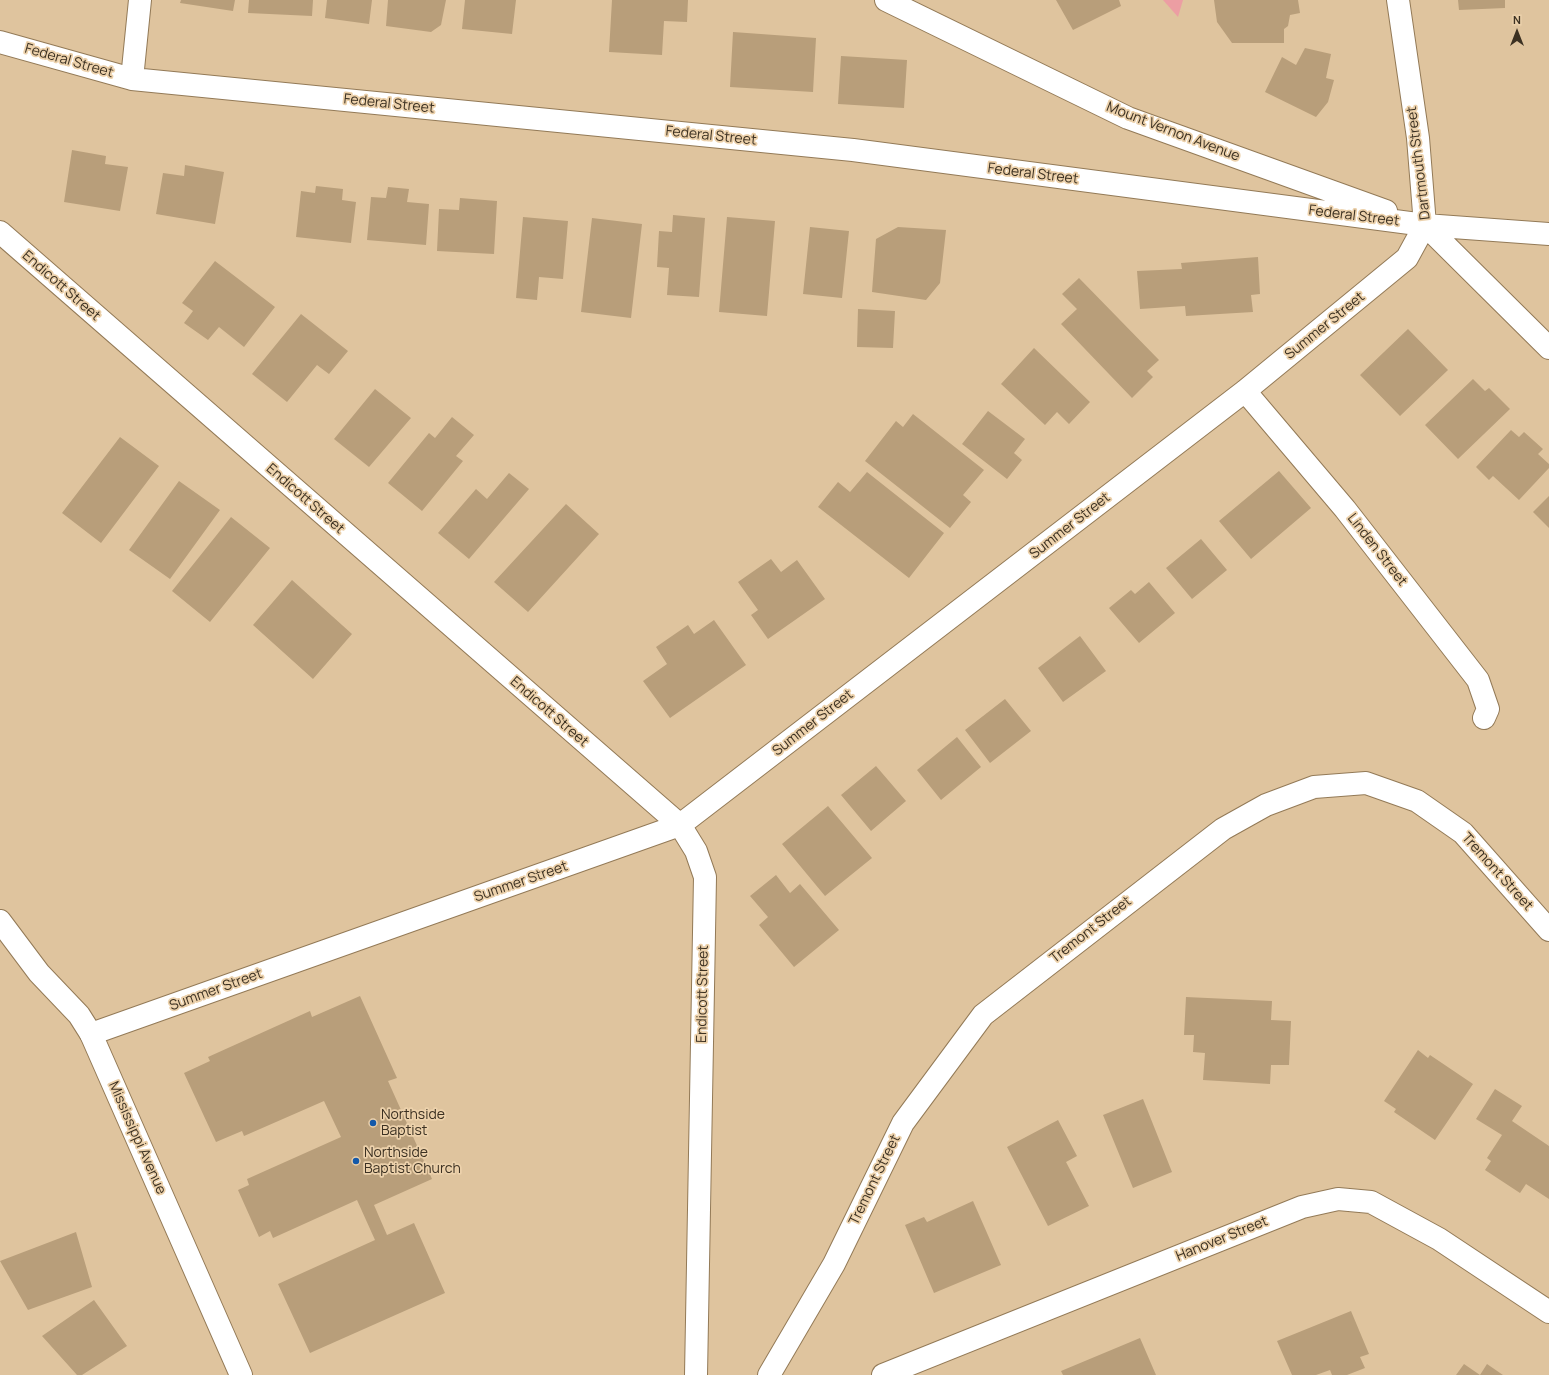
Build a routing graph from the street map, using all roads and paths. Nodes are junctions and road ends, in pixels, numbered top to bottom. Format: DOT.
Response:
graph roads {
  1 [pos="140,0"];
  2 [pos="886,0"];
  3 [pos="1398,0"];
  4 [pos="0,42"];
  5 [pos="132,79"];
  6 [pos="1425,225"];
  7 [pos="0,232"];
  8 [pos="1549,234"];
  9 [pos="1549,348"];
  10 [pos="1245,391"];
  11 [pos="1484,718"];
  12 [pos="680,825"];
  13 [pos="0,921"];
  14 [pos="1549,930"];
  15 [pos="91,1034"];
  16 [pos="1549,1312"];
  17 [pos="241,1375"];
  18 [pos="696,1375"];
  19 [pos="769,1375"];
  20 [pos="883,1375"];
  1 -- 5 [label="street"];
  2 -- 6 [label="street, Mount Vernon Avenue"];
  3 -- 6 [label="street, Dartmouth Street"];
  4 -- 5 [label="street, Federal Street"];
  5 -- 6 [label="street, Federal Street"];
  6 -- 8 [label="street"];
  6 -- 9 [label="street, Dartmouth Street"];
  6 -- 10 [label="street, Summer Street"];
  7 -- 12 [label="street, Endicott Street"];
  10 -- 11 [label="street, Linden Street"];
  10 -- 12 [label="street, Summer Street"];
  12 -- 15 [label="street, Summer Street"];
  12 -- 18 [label="street, Endicott Street"];
  13 -- 15 [label="street, Mississippi Avenue"];
  14 -- 19 [label="street, Tremont Street"];
  15 -- 17 [label="street, Mississippi Avenue"];
  16 -- 20 [label="street, Hanover Street"];
}
